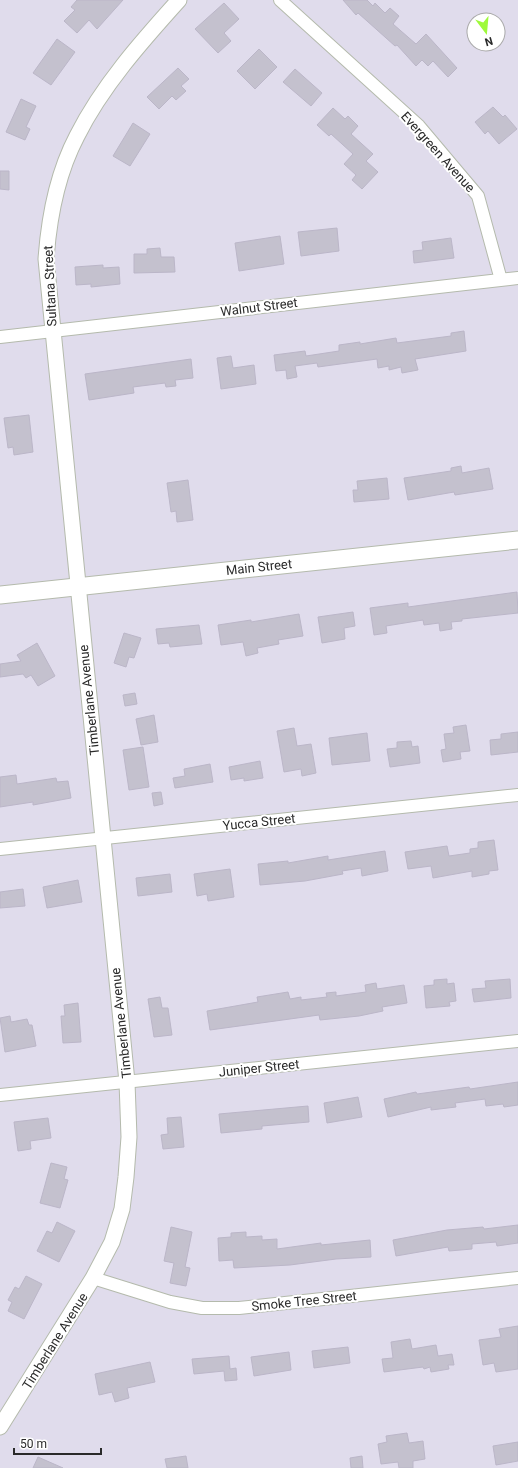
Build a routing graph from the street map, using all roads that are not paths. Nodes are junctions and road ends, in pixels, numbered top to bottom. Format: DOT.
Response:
graph roads {
  1 [pos="179,0"];
  2 [pos="280,0"];
  3 [pos="518,278"];
  4 [pos="501,280"];
  5 [pos="53,331"];
  6 [pos="0,337"];
  7 [pos="518,540"];
  8 [pos="77,587"];
  9 [pos="0,595"];
  10 [pos="518,795"];
  11 [pos="103,838"];
  12 [pos="0,849"];
  13 [pos="518,1040"];
  14 [pos="127,1082"];
  15 [pos="0,1094"];
  16 [pos="93,1278"];
  17 [pos="518,1278"];
  18 [pos="0,1427"];
  1 -- 5 [label="street, Sultana Street"];
  2 -- 4 [label="street, Evergreen Avenue"];
  3 -- 4 [label="street, Walnut Street"];
  4 -- 5 [label="street, Walnut Street"];
  5 -- 6 [label="street, Walnut Street"];
  5 -- 8 [label="street, Sultana Street"];
  7 -- 8 [label="main road, Main Street"];
  8 -- 9 [label="main road, Main Street"];
  8 -- 11 [label="street, Timberlane Avenue"];
  10 -- 11 [label="street, Yucca Street"];
  11 -- 12 [label="street, Yucca Street"];
  11 -- 14 [label="street, Timberlane Avenue"];
  13 -- 14 [label="street, Juniper Street"];
  14 -- 15 [label="street, Juniper Street"];
  14 -- 16 [label="street, Timberlane Avenue"];
  16 -- 17 [label="street, Smoke Tree Street"];
  16 -- 18 [label="street, Timberlane Avenue"];
}
